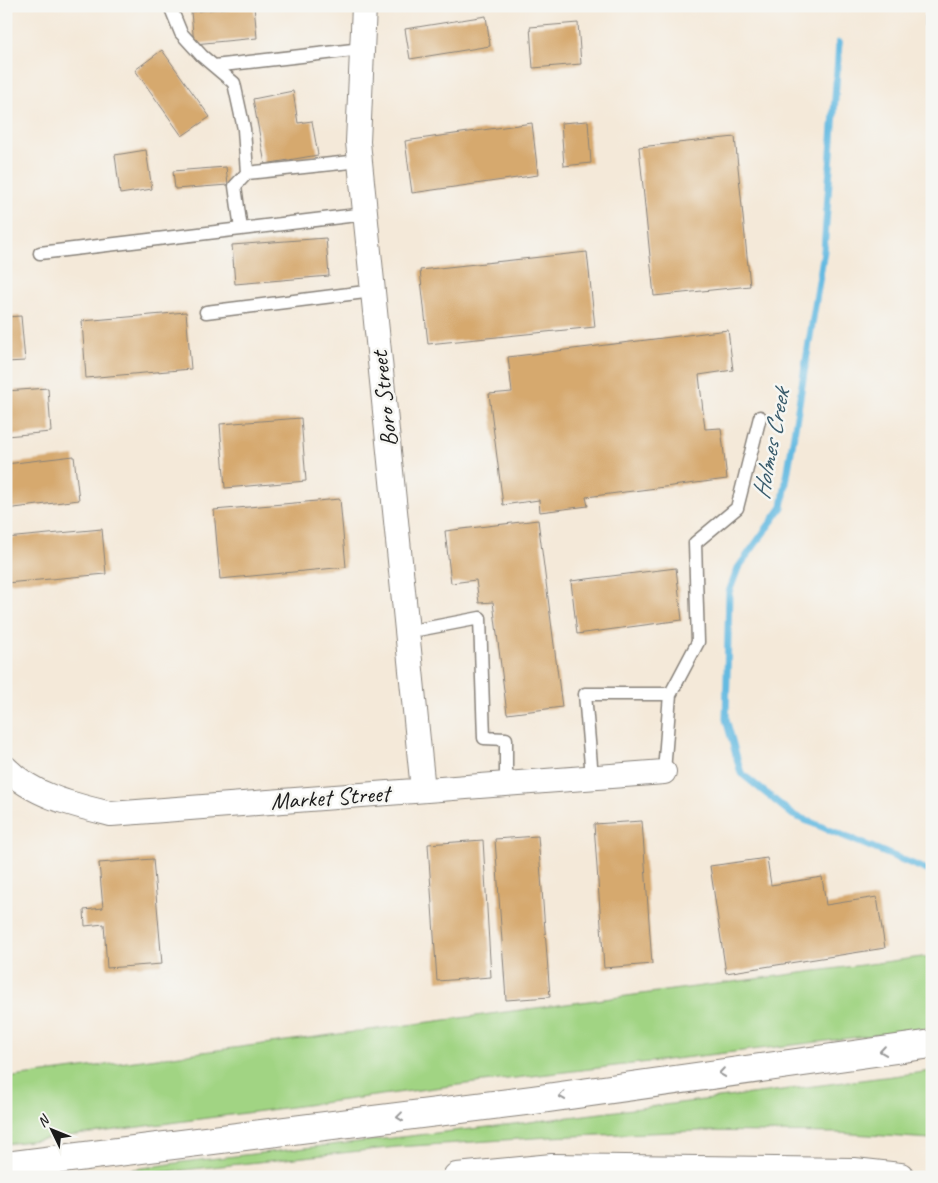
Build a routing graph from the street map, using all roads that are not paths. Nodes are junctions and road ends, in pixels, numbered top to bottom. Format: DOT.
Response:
graph roads {
  1 [pos="170,6"];
  2 [pos="364,6"];
  3 [pos="362,49"];
  4 [pos="214,66"];
  5 [pos="360,161"];
  6 [pos="247,173"];
  7 [pos="366,214"];
  8 [pos="241,229"];
  9 [pos="40,253"];
  10 [pos="373,291"];
  11 [pos="206,312"];
  12 [pos="760,417"];
  13 [pos="407,632"];
  14 [pos="670,695"];
  15 [pos="6,768"];
  16 [pos="664,772"];
  17 [pos="592,777"];
  18 [pos="506,784"];
  19 [pos="423,790"];
  20 [pos="932,1044"];
  21 [pos="6,1166"];
  22 [pos="457,1177"];
  23 [pos="900,1177"];
  1 -- 4 [label="lane"];
  2 -- 3 [label="street, Boro Street"];
  3 -- 4 [label="lane"];
  3 -- 5 [label="street, Boro Street"];
  4 -- 6 [label="lane"];
  5 -- 6 [label="lane"];
  5 -- 7 [label="street, Boro Street"];
  6 -- 8 [label="lane"];
  7 -- 8 [label="lane"];
  7 -- 10 [label="street, Boro Street"];
  8 -- 9 [label="lane"];
  10 -- 11 [label="lane"];
  10 -- 13 [label="street, Boro Street"];
  12 -- 14 [label="lane"];
  13 -- 18 [label="lane"];
  13 -- 19 [label="street, Boro Street"];
  14 -- 16 [label="lane"];
  14 -- 17 [label="lane"];
  15 -- 19 [label="street, Market Street"];
  16 -- 17 [label="street, Market Street"];
  17 -- 18 [label="street, Market Street"];
  18 -- 19 [label="street, Market Street"];
  20 -- 21 [label="highway, one-way"];
  22 -- 23 [label="highway"];
}
